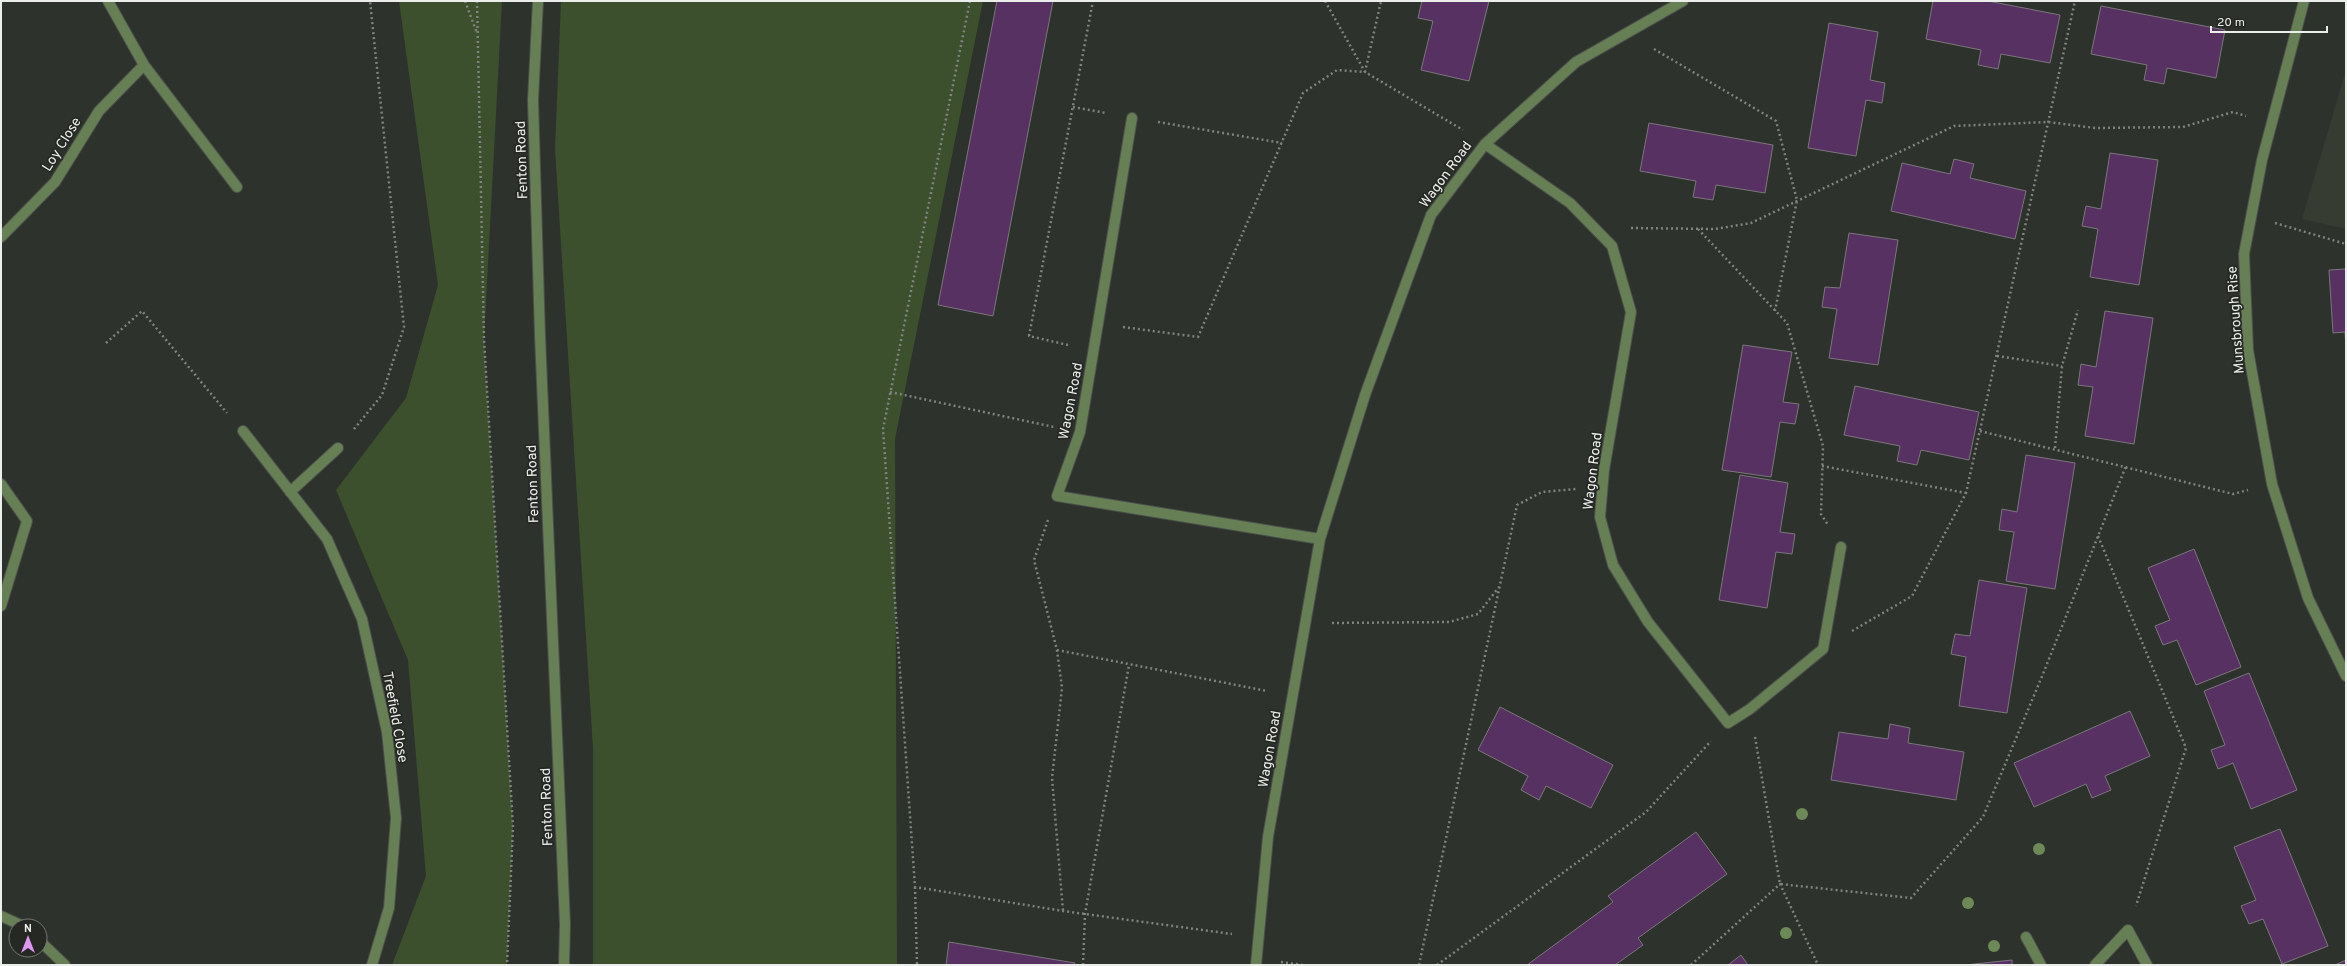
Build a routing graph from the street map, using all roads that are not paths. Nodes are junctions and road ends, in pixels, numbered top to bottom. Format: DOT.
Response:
graph roads {
  1 [pos="108,1"];
  2 [pos="538,1"];
  3 [pos="1683,1"];
  4 [pos="2304,1"];
  5 [pos="144,65"];
  6 [pos="1132,118"];
  7 [pos="1485,144"];
  8 [pos="237,187"];
  9 [pos="1,237"];
  10 [pos="243,431"];
  11 [pos="338,448"];
  12 [pos="1,484"];
  13 [pos="290,492"];
  14 [pos="1320,539"];
  15 [pos="1841,547"];
  16 [pos="1,606"];
  17 [pos="2346,676"];
  18 [pos="2026,937"];
  19 [pos="48,949"];
  20 [pos="65,965"];
  21 [pos="372,965"];
  22 [pos="564,965"];
  23 [pos="1256,965"];
  24 [pos="2041,965"];
  25 [pos="2095,965"];
  26 [pos="2147,965"];
  1 -- 5 [label="street"];
  2 -- 22 [label="street, Fenton Road"];
  3 -- 7 [label="street, Wagon Road"];
  4 -- 17 [label="street, Munsbrough Rise"];
  5 -- 8 [label="street"];
  5 -- 9 [label="street, Loy Close"];
  6 -- 14 [label="street, Wagon Road"];
  7 -- 14 [label="street, Wagon Road"];
  7 -- 15 [label="street, Wagon Road"];
  10 -- 13 [label="street, Treefield Close"];
  11 -- 13 [label="street"];
  12 -- 16 [label="street"];
  13 -- 21 [label="street, Treefield Close"];
  14 -- 23 [label="street, Wagon Road"];
  18 -- 24 [label="street"];
  19 -- 20 [label="street"];
  25 -- 26 [label="street"];
}
